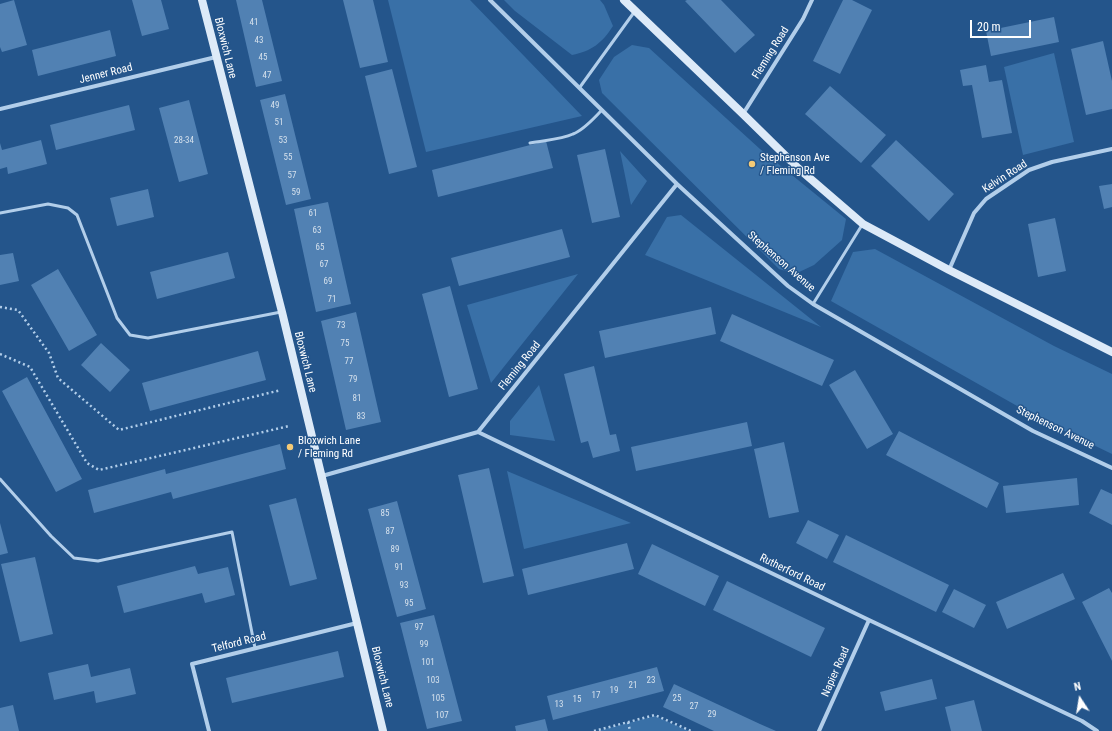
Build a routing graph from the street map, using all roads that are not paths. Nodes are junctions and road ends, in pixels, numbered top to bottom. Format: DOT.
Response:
graph roads {
  1 [pos="202,0"];
  2 [pos="490,0"];
  3 [pos="624,0"];
  4 [pos="812,0"];
  5 [pos="635,11"];
  6 [pos="216,57"];
  7 [pos="580,87"];
  8 [pos="0,109"];
  9 [pos="602,110"];
  10 [pos="743,114"];
  11 [pos="530,143"];
  12 [pos="1112,149"];
  13 [pos="677,184"];
  14 [pos="0,213"];
  15 [pos="863,224"];
  16 [pos="949,270"];
  17 [pos="813,304"];
  18 [pos="282,312"];
  19 [pos="1112,352"];
  20 [pos="478,432"];
  21 [pos="1112,468"];
  22 [pos="321,476"];
  23 [pos="0,479"];
  24 [pos="869,620"];
  25 [pos="357,623"];
  26 [pos="255,648"];
  27 [pos="208,731"];
  28 [pos="383,731"];
  29 [pos="819,731"];
  30 [pos="1097,731"];
  1 -- 6 [label="street, Bloxwich Lane"];
  2 -- 7 [label="street, Stephenson Avenue"];
  3 -- 5 [label="street"];
  4 -- 10 [label="street, Fleming Road"];
  5 -- 7 [label="lane"];
  5 -- 10 [label="street"];
  6 -- 8 [label="street, Jenner Road"];
  6 -- 18 [label="street, Bloxwich Lane"];
  7 -- 9 [label="street, Stephenson Avenue"];
  9 -- 11 [label="lane"];
  9 -- 13 [label="street, Stephenson Avenue"];
  10 -- 15 [label="street"];
  12 -- 16 [label="street, Kelvin Road"];
  13 -- 17 [label="street, Stephenson Avenue"];
  13 -- 20 [label="street, Fleming Road"];
  14 -- 18 [label="lane"];
  15 -- 16 [label="street"];
  15 -- 17 [label="lane"];
  16 -- 19 [label="street"];
  17 -- 21 [label="street, Stephenson Avenue"];
  18 -- 22 [label="street, Bloxwich Lane"];
  20 -- 22 [label="street"];
  20 -- 24 [label="street, Rutherford Road"];
  22 -- 25 [label="street, Bloxwich Lane"];
  23 -- 26 [label="lane"];
  24 -- 29 [label="street, Napier Road"];
  24 -- 30 [label="street, Rutherford Road"];
  25 -- 26 [label="street, Telford Road"];
  25 -- 28 [label="street, Bloxwich Lane"];
  26 -- 27 [label="street, Telford Road"];
}
